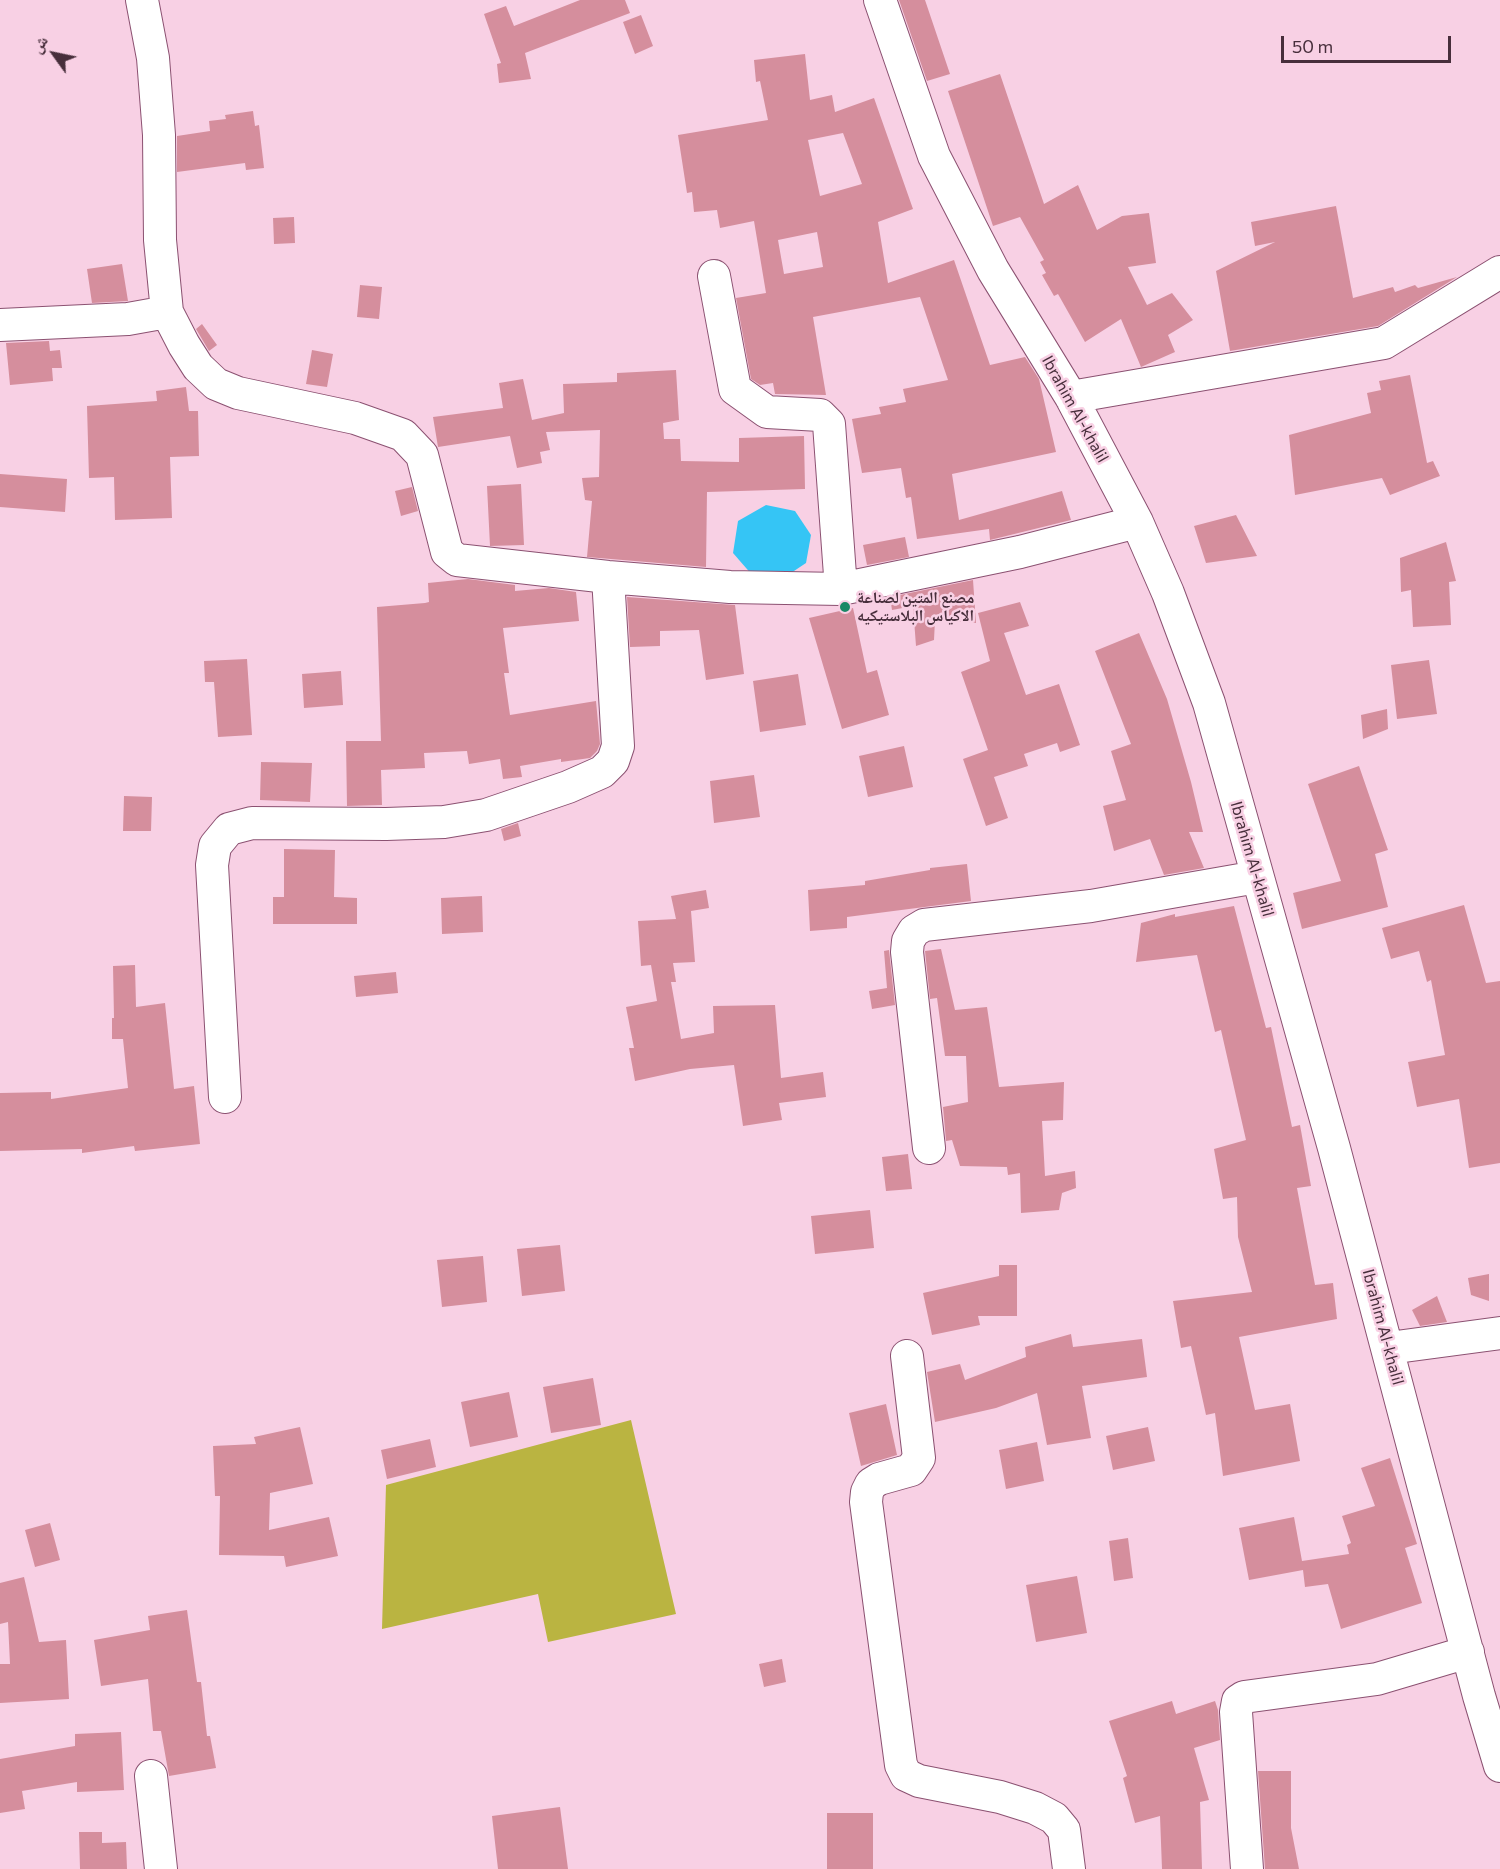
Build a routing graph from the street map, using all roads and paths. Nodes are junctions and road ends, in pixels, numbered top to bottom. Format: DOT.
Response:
graph roads {
  1 [pos="142,0"];
  2 [pos="880,0"];
  3 [pos="1500,272"];
  4 [pos="714,276"];
  5 [pos="167,312"];
  6 [pos="0,325"];
  7 [pos="1071,398"];
  8 [pos="1137,522"];
  9 [pos="608,577"];
  10 [pos="841,589"];
  11 [pos="1257,877"];
  12 [pos="225,1096"];
  13 [pos="929,1148"];
  14 [pos="1500,1332"];
  15 [pos="1389,1348"];
  16 [pos="907,1356"];
  17 [pos="1468,1652"];
  18 [pos="1500,1766"];
  19 [pos="152,1776"];
  20 [pos="161,1869"];
  21 [pos="1069,1869"];
  22 [pos="1246,1869"];
  1 -- 5 [label="street"];
  2 -- 7 [label="street, Ibrahim Al-khalil"];
  3 -- 7 [label="street"];
  4 -- 10 [label="street"];
  5 -- 6 [label="street"];
  5 -- 9 [label="street"];
  7 -- 8 [label="street, Ibrahim Al-khalil"];
  8 -- 10 [label="street"];
  8 -- 11 [label="street, Ibrahim Al-khalil"];
  9 -- 10 [label="street"];
  9 -- 12 [label="street"];
  11 -- 13 [label="street"];
  11 -- 15 [label="street, Ibrahim Al-khalil"];
  14 -- 15 [label="street"];
  15 -- 17 [label="street, Ibrahim Al-khalil"];
  16 -- 21 [label="street"];
  17 -- 18 [label="street, Ibrahim Al-khalil"];
  17 -- 22 [label="street"];
  19 -- 20 [label="street"];
}
